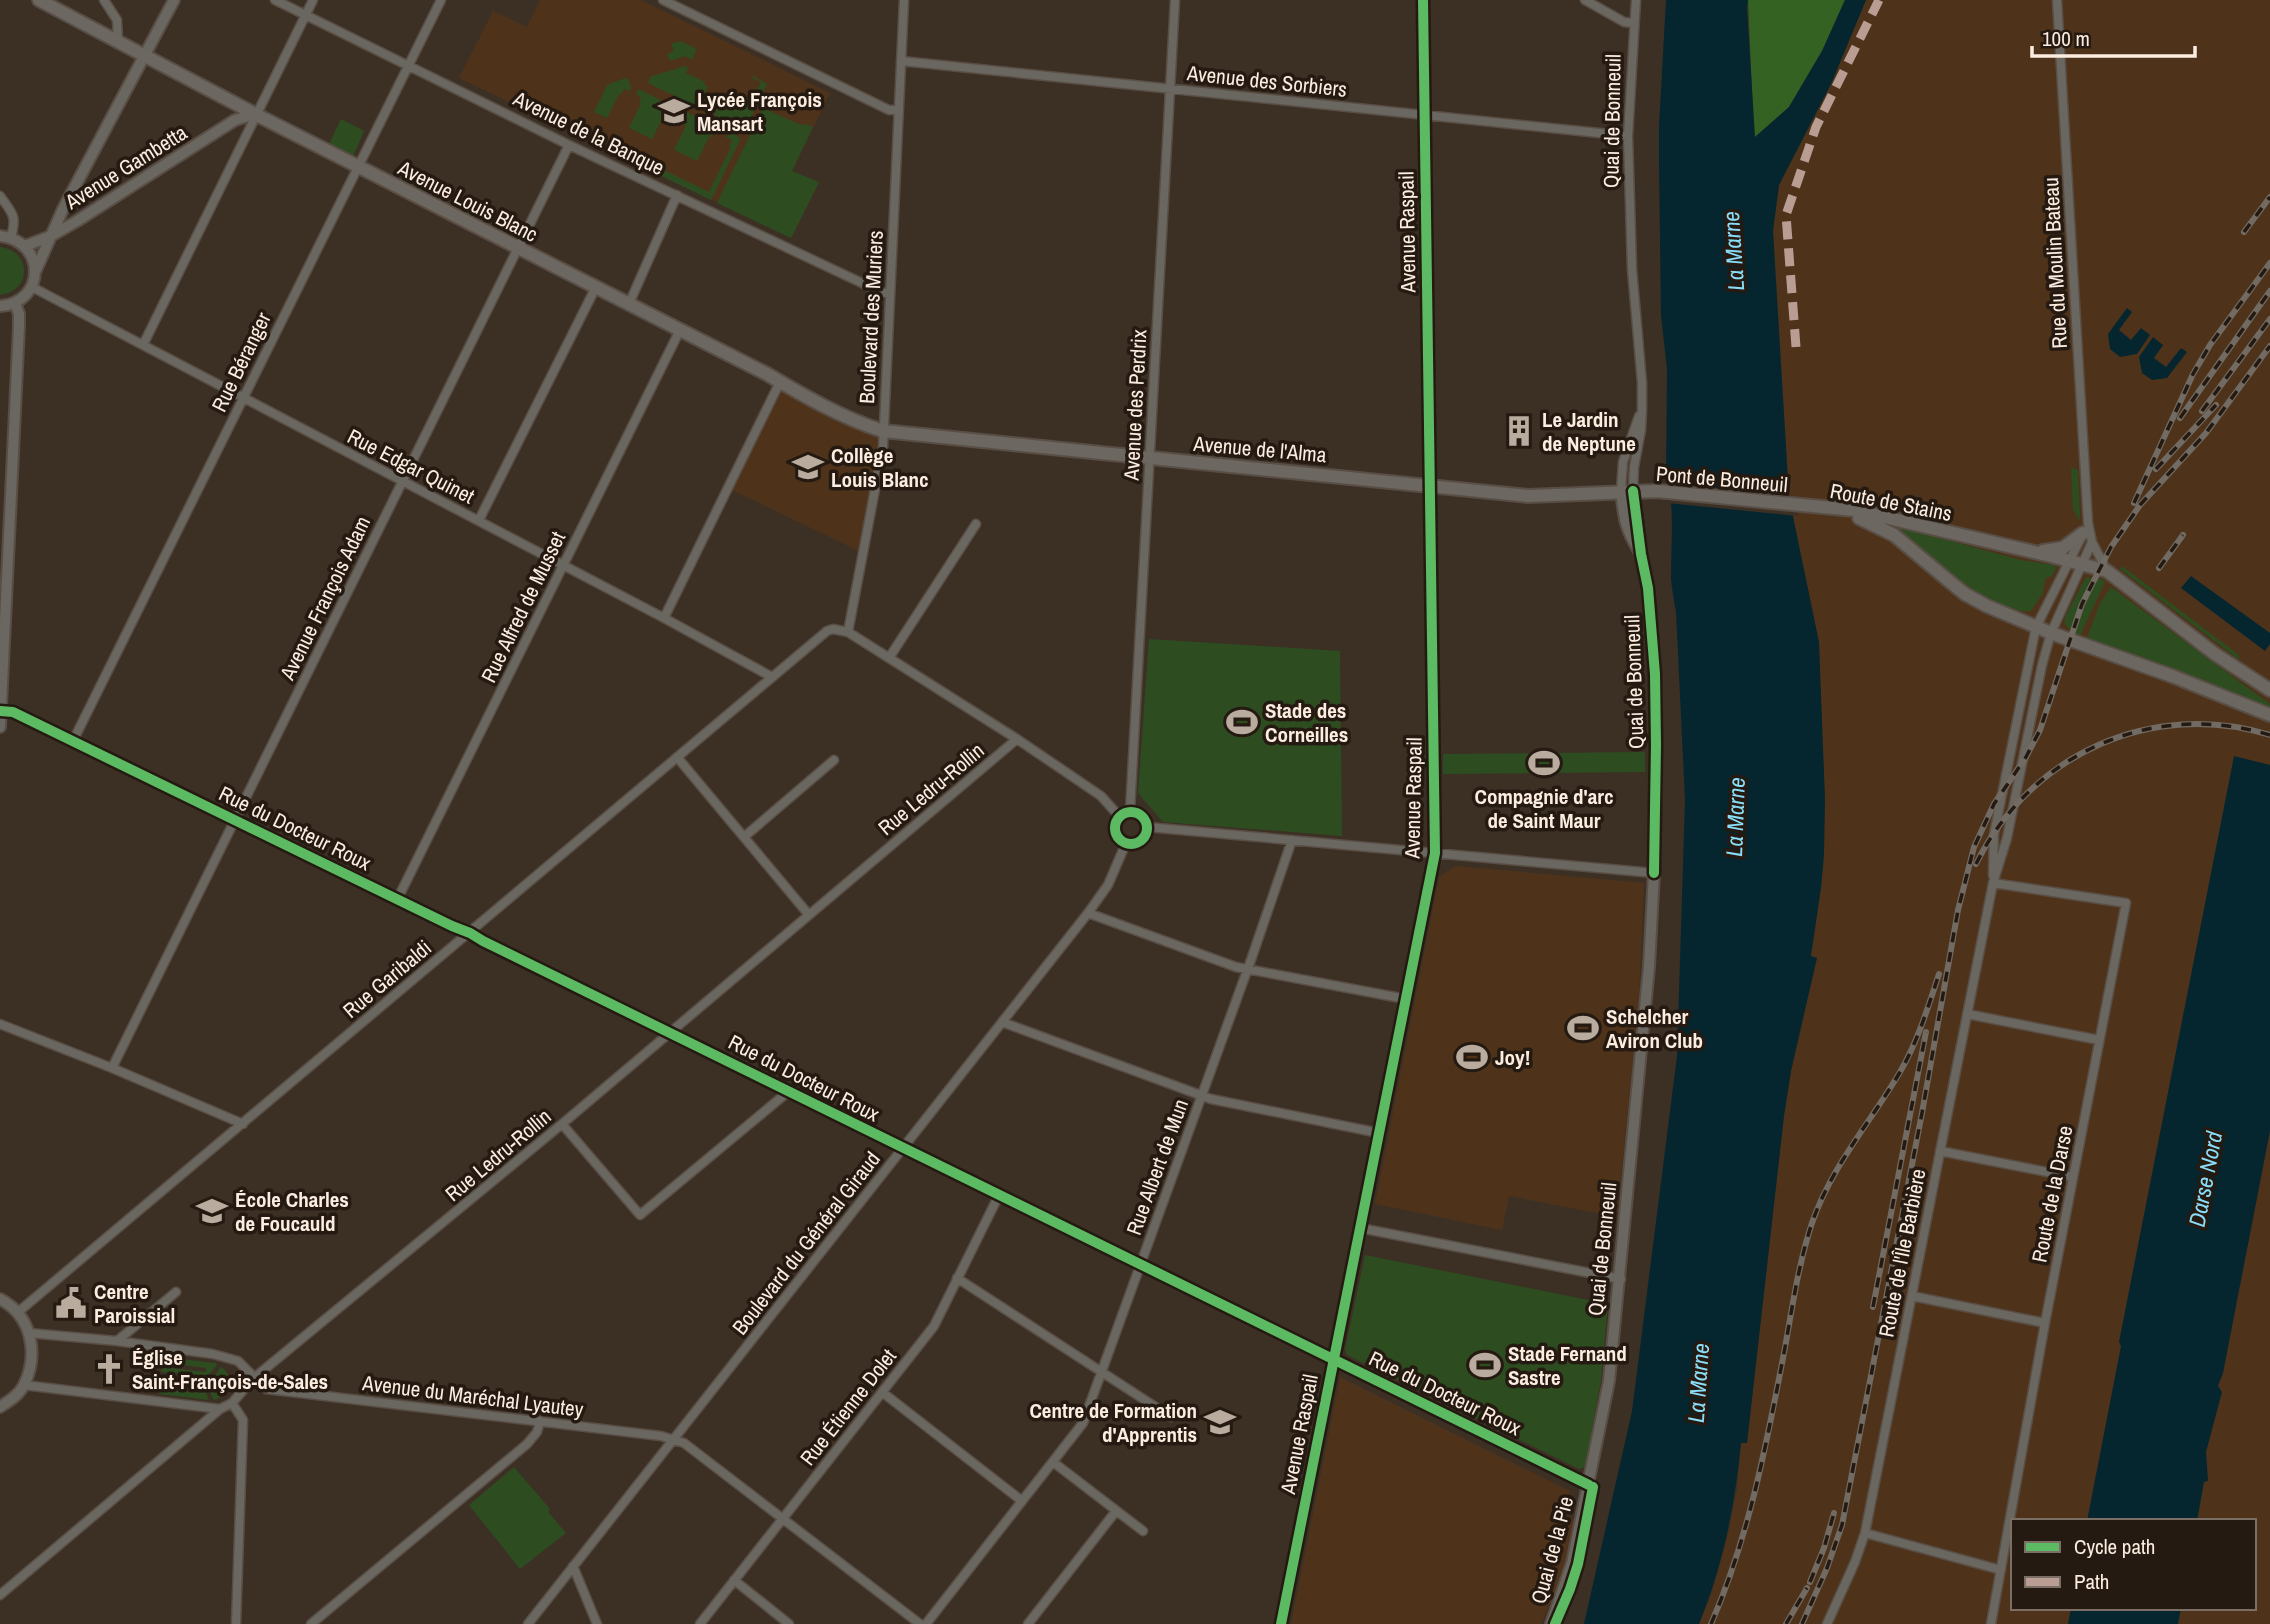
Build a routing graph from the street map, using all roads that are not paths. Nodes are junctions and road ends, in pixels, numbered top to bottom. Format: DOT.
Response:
graph roads {
  1 [pos="38,0"];
  2 [pos="104,0"];
  3 [pos="174,0"];
  4 [pos="275,0"];
  5 [pos="313,0"];
  6 [pos="441,0"];
  7 [pos="663,0"];
  8 [pos="904,0"];
  9 [pos="1175,0"];
  10 [pos="1423,0"];
  11 [pos="1584,0"];
  12 [pos="1636,0"];
  13 [pos="2057,0"];
  14 [pos="306,15"];
  15 [pos="1633,23"];
  16 [pos="118,42"];
  17 [pos="144,56"];
  18 [pos="901,61"];
  19 [pos="409,65"];
  20 [pos="1171,89"];
  21 [pos="899,110"];
  22 [pos="255,114"];
  23 [pos="1424,114"];
  24 [pos="1628,136"];
  25 [pos="569,145"];
  26 [pos="357,166"];
  27 [pos="677,195"];
  28 [pos="0,196"];
  29 [pos="51,236"];
  30 [pos="5,237"];
  31 [pos="25,246"];
  32 [pos="518,248"];
  33 [pos="36,270"];
  34 [pos="32,287"];
  35 [pos="596,287"];
  36 [pos="890,294"];
  37 [pos="15,303"];
  38 [pos="629,304"];
  39 [pos="0,306"];
  40 [pos="680,330"];
  41 [pos="143,345"];
  42 [pos="780,382"];
  43 [pos="243,398"];
  44 [pos="883,431"];
  45 [pos="1150,458"];
  46 [pos="402,481"];
  47 [pos="1429,486"];
  48 [pos="1627,491"];
  49 [pos="1807,506"];
  50 [pos="479,520"];
  51 [pos="976,524"];
  52 [pos="2088,533"];
  53 [pos="2034,552"];
  54 [pos="2076,562"];
  55 [pos="563,566"];
  56 [pos="2107,571"];
  57 [pos="664,618"];
  58 [pos="2036,627"];
  59 [pos="848,632"];
  60 [pos="2051,633"];
  61 [pos="889,658"];
  62 [pos="772,677"];
  63 [pos="2270,690"];
  64 [pos="0,711"];
  65 [pos="2270,715"];
  66 [pos="0,727"];
  67 [pos="1017,739"];
  68 [pos="73,741"];
  69 [pos="677,757"];
  70 [pos="834,760"];
  71 [pos="1130,811"];
  72 [pos="1119,816"];
  73 [pos="234,820"];
  74 [pos="1147,827"];
  75 [pos="744,837"];
  76 [pos="1292,840"];
  77 [pos="1126,843"];
  78 [pos="1435,853"];
  79 [pos="1654,873"];
  80 [pos="1993,883"];
  81 [pos="397,900"];
  82 [pos="1088,913"];
  83 [pos="809,915"];
  84 [pos="470,933"];
  85 [pos="1248,969"];
  86 [pos="1406,999"];
  87 [pos="1967,1014"];
  88 [pos="1002,1022"];
  89 [pos="0,1024"];
  90 [pos="670,1032"];
  91 [pos="2099,1040"];
  92 [pos="112,1068"];
  93 [pos="789,1091"];
  94 [pos="1202,1096"];
  95 [pos="243,1124"];
  96 [pos="562,1124"];
  97 [pos="1379,1133"];
  98 [pos="902,1148"];
  99 [pos="1940,1151"];
  100 [pos="2073,1177"];
  101 [pos="999,1195"];
  102 [pos="1360,1228"];
  103 [pos="1140,1264"];
  104 [pos="957,1278"];
  105 [pos="1620,1279"];
  106 [pos="176,1292"];
  107 [pos="1912,1296"];
  108 [pos="0,1299"];
  109 [pos="17,1312"];
  110 [pos="2045,1323"];
  111 [pos="29,1333"];
  112 [pos="117,1341"];
  113 [pos="1334,1360"];
  114 [pos="1102,1372"];
  115 [pos="254,1378"];
  116 [pos="23,1385"];
  117 [pos="882,1392"];
  118 [pos="232,1403"];
  119 [pos="0,1407"];
  120 [pos="220,1409"];
  121 [pos="1171,1417"];
  122 [pos="540,1421"];
  123 [pos="674,1439"];
  124 [pos="1053,1462"];
  125 [pos="1589,1485"];
  126 [pos="1022,1501"];
  127 [pos="1116,1511"];
  128 [pos="783,1519"];
  129 [pos="1143,1531"];
  130 [pos="1865,1533"];
  131 [pos="573,1566"];
  132 [pos="2001,1570"];
  133 [pos="734,1580"];
  134 [pos="0,1595"];
  135 [pos="236,1624"];
  136 [pos="311,1624"];
  137 [pos="528,1624"];
  138 [pos="597,1624"];
  139 [pos="700,1624"];
  140 [pos="789,1624"];
  141 [pos="920,1624"];
  142 [pos="926,1624"];
  143 [pos="1028,1624"];
  144 [pos="1281,1624"];
  145 [pos="1551,1624"];
  146 [pos="1827,1624"];
  147 [pos="1991,1624"];
  1 -- 16 [label="main road, Avenue Louis Blanc"];
  2 -- 16 [label="street"];
  3 -- 17 [label="street"];
  4 -- 14 [label="street, Avenue de la Banque"];
  5 -- 14 [label="street"];
  6 -- 19 [label="street, Rue Béranger"];
  7 -- 21 [label="street"];
  8 -- 18 [label="street, Boulevard des Muriers"];
  9 -- 20 [label="street, Avenue des Perdrix"];
  10 -- 23 [label="street, Avenue Raspail"];
  11 -- 15 [label="street"];
  12 -- 15 [label="street, Quai de Bonneuil"];
  13 -- 52 [label="street, Rue du Moulin Bateau"];
  14 -- 19 [label="street, Avenue de la Banque"];
  14 -- 22 [label="street"];
  15 -- 24 [label="street, Quai de Bonneuil"];
  16 -- 17 [label="main road, Avenue Louis Blanc"];
  17 -- 22 [label="main road, Avenue Louis Blanc"];
  17 -- 29 [label="street"];
  18 -- 20 [label="street, Avenue des Sorbiers"];
  18 -- 21 [label="street, Boulevard des Muriers"];
  19 -- 25 [label="street, Avenue de la Banque"];
  19 -- 26 [label="street, Rue Béranger"];
  20 -- 23 [label="street, Avenue des Sorbiers"];
  20 -- 45 [label="street, Avenue des Perdrix"];
  21 -- 36 [label="street, Boulevard des Muriers"];
  22 -- 26 [label="main road, Avenue Louis Blanc"];
  22 -- 29 [label="street, Avenue Gambetta"];
  22 -- 41 [label="street"];
  23 -- 24 [label="street, Avenue des Sorbiers"];
  23 -- 47 [label="street, Avenue Raspail"];
  24 -- 48 [label="street, Quai de Bonneuil"];
  25 -- 27 [label="street, Avenue de la Banque"];
  25 -- 32 [label="street, Avenue François Adam"];
  26 -- 32 [label="main road, Avenue Louis Blanc"];
  26 -- 43 [label="street, Rue Béranger"];
  27 -- 36 [label="street, Avenue de la Banque"];
  27 -- 38 [label="street"];
  28 -- 30 [label="street"];
  29 -- 31 [label="street"];
  29 -- 33 [label="street, Avenue Gambetta"];
  30 -- 31 [label="street"];
  31 -- 33 [label="street"];
  32 -- 35 [label="main road, Avenue Louis Blanc"];
  32 -- 46 [label="street, Avenue François Adam"];
  33 -- 34 [label="street, Avenue Gambetta"];
  34 -- 37 [label="street"];
  34 -- 41 [label="street, Rue Edgar Quinet"];
  35 -- 38 [label="main road, Avenue Louis Blanc"];
  35 -- 50 [label="street"];
  36 -- 44 [label="street, Boulevard des Muriers"];
  37 -- 39 [label="street"];
  37 -- 64 [label="street"];
  38 -- 40 [label="main road, Avenue Louis Blanc"];
  40 -- 42 [label="main road, Avenue Louis Blanc"];
  40 -- 55 [label="street, Rue Alfred de Musset"];
  41 -- 43 [label="street, Rue Edgar Quinet"];
  42 -- 44 [label="main road, Avenue Louis Blanc"];
  42 -- 57 [label="street"];
  43 -- 46 [label="street, Rue Edgar Quinet"];
  43 -- 68 [label="street, Rue Béranger"];
  44 -- 45 [label="main road, Avenue de l'Alma"];
  44 -- 59 [label="street, Boulevard des Muriers"];
  45 -- 47 [label="main road, Avenue de l'Alma"];
  45 -- 71 [label="street, Avenue des Perdrix"];
  46 -- 50 [label="street, Rue Edgar Quinet"];
  46 -- 73 [label="street, Avenue François Adam"];
  47 -- 48 [label="main road, Avenue de l'Alma"];
  47 -- 78 [label="street, Avenue Raspail"];
  48 -- 49 [label="main road, Pont de Bonneuil"];
  48 -- 79 [label="street, Quai de Bonneuil"];
  49 -- 53 [label="main road, Route de Stains"];
  49 -- 58 [label="main road, Route de Stains"];
  50 -- 55 [label="street, Rue Edgar Quinet"];
  51 -- 61 [label="street"];
  52 -- 53 [label="main road"];
  52 -- 54 [label="street, Route de l'Île Barbière"];
  52 -- 54 [label="street"];
  52 -- 56 [label="street"];
  53 -- 54 [label="main road, Route de Stains"];
  54 -- 56 [label="main road, Route de Stains"];
  54 -- 58 [label="street, Route de l'Île Barbière"];
  54 -- 60 [label="street, Route de l'Île Barbière"];
  55 -- 57 [label="street, Rue Edgar Quinet"];
  55 -- 81 [label="street, Rue Alfred de Musset"];
  56 -- 63 [label="main road, Route de Stains"];
  57 -- 62 [label="street, Rue Edgar Quinet"];
  58 -- 60 [label="main road, Route de Stains"];
  58 -- 80 [label="street, Route de l'Île Barbière"];
  59 -- 61 [label="street"];
  59 -- 62 [label="street, Rue Garibaldi"];
  60 -- 65 [label="main road, Route de Stains"];
  60 -- 80 [label="street, Route de l'Île Barbière"];
  61 -- 67 [label="street"];
  62 -- 69 [label="street, Rue Garibaldi"];
  64 -- 66 [label="street"];
  64 -- 68 [label="street, Rue du Docteur Roux"];
  67 -- 72 [label="street"];
  67 -- 83 [label="street, Rue Ledru-Rollin"];
  68 -- 73 [label="street, Rue du Docteur Roux"];
  69 -- 75 [label="street"];
  69 -- 84 [label="street, Rue Garibaldi"];
  70 -- 75 [label="street"];
  71 -- 72 [label="street"];
  71 -- 74 [label="street"];
  72 -- 77 [label="street"];
  73 -- 81 [label="street, Rue du Docteur Roux"];
  73 -- 92 [label="street, Avenue François Adam"];
  74 -- 76 [label="street"];
  74 -- 77 [label="street"];
  75 -- 83 [label="street"];
  76 -- 78 [label="street"];
  76 -- 85 [label="street, Rue Albert de Mun"];
  77 -- 82 [label="street, Boulevard du Général Giraud"];
  78 -- 79 [label="street"];
  78 -- 86 [label="street, Avenue Raspail"];
  79 -- 105 [label="street, Quai de Bonneuil"];
  80 -- 87 [label="street, Route de l'Île Barbière"];
  80 -- 91 [label="street, Route de la Darse"];
  81 -- 84 [label="street, Rue du Docteur Roux"];
  82 -- 85 [label="street"];
  82 -- 88 [label="street, Boulevard du Général Giraud"];
  83 -- 90 [label="street, Rue Ledru-Rollin"];
  84 -- 90 [label="street, Rue du Docteur Roux"];
  84 -- 95 [label="street, Rue Garibaldi"];
  85 -- 86 [label="street"];
  85 -- 94 [label="street, Rue Albert de Mun"];
  86 -- 97 [label="street, Avenue Raspail"];
  87 -- 91 [label="street"];
  87 -- 99 [label="street, Route de l'Île Barbière"];
  88 -- 94 [label="street"];
  88 -- 98 [label="street, Boulevard du Général Giraud"];
  89 -- 92 [label="street"];
  90 -- 93 [label="street, Rue du Docteur Roux"];
  90 -- 96 [label="street, Rue Ledru-Rollin"];
  91 -- 100 [label="street, Route de la Darse"];
  92 -- 95 [label="street"];
  93 -- 96 [label="street"];
  93 -- 98 [label="street, Rue du Docteur Roux"];
  94 -- 97 [label="street"];
  94 -- 103 [label="street, Rue Albert de Mun"];
  95 -- 109 [label="street, Rue Garibaldi"];
  96 -- 115 [label="street, Rue Ledru-Rollin"];
  97 -- 102 [label="street, Avenue Raspail"];
  98 -- 101 [label="street, Rue du Docteur Roux"];
  98 -- 123 [label="street, Boulevard du Général Giraud"];
  99 -- 100 [label="street"];
  99 -- 107 [label="street, Route de l'Île Barbière"];
  100 -- 110 [label="street, Route de la Darse"];
  101 -- 103 [label="street, Rue du Docteur Roux"];
  101 -- 104 [label="street, Rue Étienne Dolet"];
  102 -- 105 [label="street"];
  102 -- 113 [label="street, Avenue Raspail"];
  103 -- 113 [label="street, Rue du Docteur Roux"];
  103 -- 114 [label="street, Rue Albert de Mun"];
  104 -- 114 [label="street"];
  104 -- 117 [label="street, Rue Étienne Dolet"];
  105 -- 125 [label="street, Quai de Bonneuil"];
  106 -- 112 [label="street"];
  107 -- 110 [label="street"];
  107 -- 130 [label="street, Route de l'Île Barbière"];
  108 -- 109 [label="street"];
  109 -- 111 [label="street"];
  110 -- 132 [label="street, Route de la Darse"];
  111 -- 112 [label="street, Avenue du Maréchal Lyautey"];
  111 -- 116 [label="street"];
  112 -- 115 [label="street, Avenue du Maréchal Lyautey"];
  113 -- 125 [label="street, Rue du Docteur Roux"];
  113 -- 144 [label="street, Avenue Raspail"];
  114 -- 121 [label="street"];
  114 -- 124 [label="street, Rue Albert de Mun"];
  115 -- 118 [label="street, Rue Ledru-Rollin"];
  115 -- 122 [label="street, Avenue du Maréchal Lyautey"];
  116 -- 119 [label="street"];
  116 -- 120 [label="street"];
  117 -- 126 [label="street"];
  117 -- 128 [label="street, Rue Étienne Dolet"];
  118 -- 120 [label="street, Rue Ledru-Rollin"];
  118 -- 135 [label="street"];
  120 -- 134 [label="street, Rue Ledru-Rollin"];
  122 -- 123 [label="street, Avenue du Maréchal Lyautey"];
  122 -- 136 [label="street"];
  123 -- 128 [label="street"];
  123 -- 131 [label="street, Boulevard du Général Giraud"];
  124 -- 126 [label="street, Rue Albert de Mun"];
  124 -- 127 [label="street"];
  125 -- 145 [label="street, Quai de la Pie"];
  126 -- 142 [label="street, Rue Albert de Mun"];
  127 -- 129 [label="street"];
  127 -- 143 [label="street"];
  128 -- 133 [label="street, Rue Étienne Dolet"];
  128 -- 141 [label="street"];
  130 -- 132 [label="street"];
  130 -- 146 [label="street, Route de l'Île Barbière"];
  131 -- 137 [label="street, Boulevard du Général Giraud"];
  131 -- 138 [label="street"];
  132 -- 147 [label="street, Route de la Darse"];
  133 -- 139 [label="street, Rue Étienne Dolet"];
  133 -- 140 [label="street"];
}
